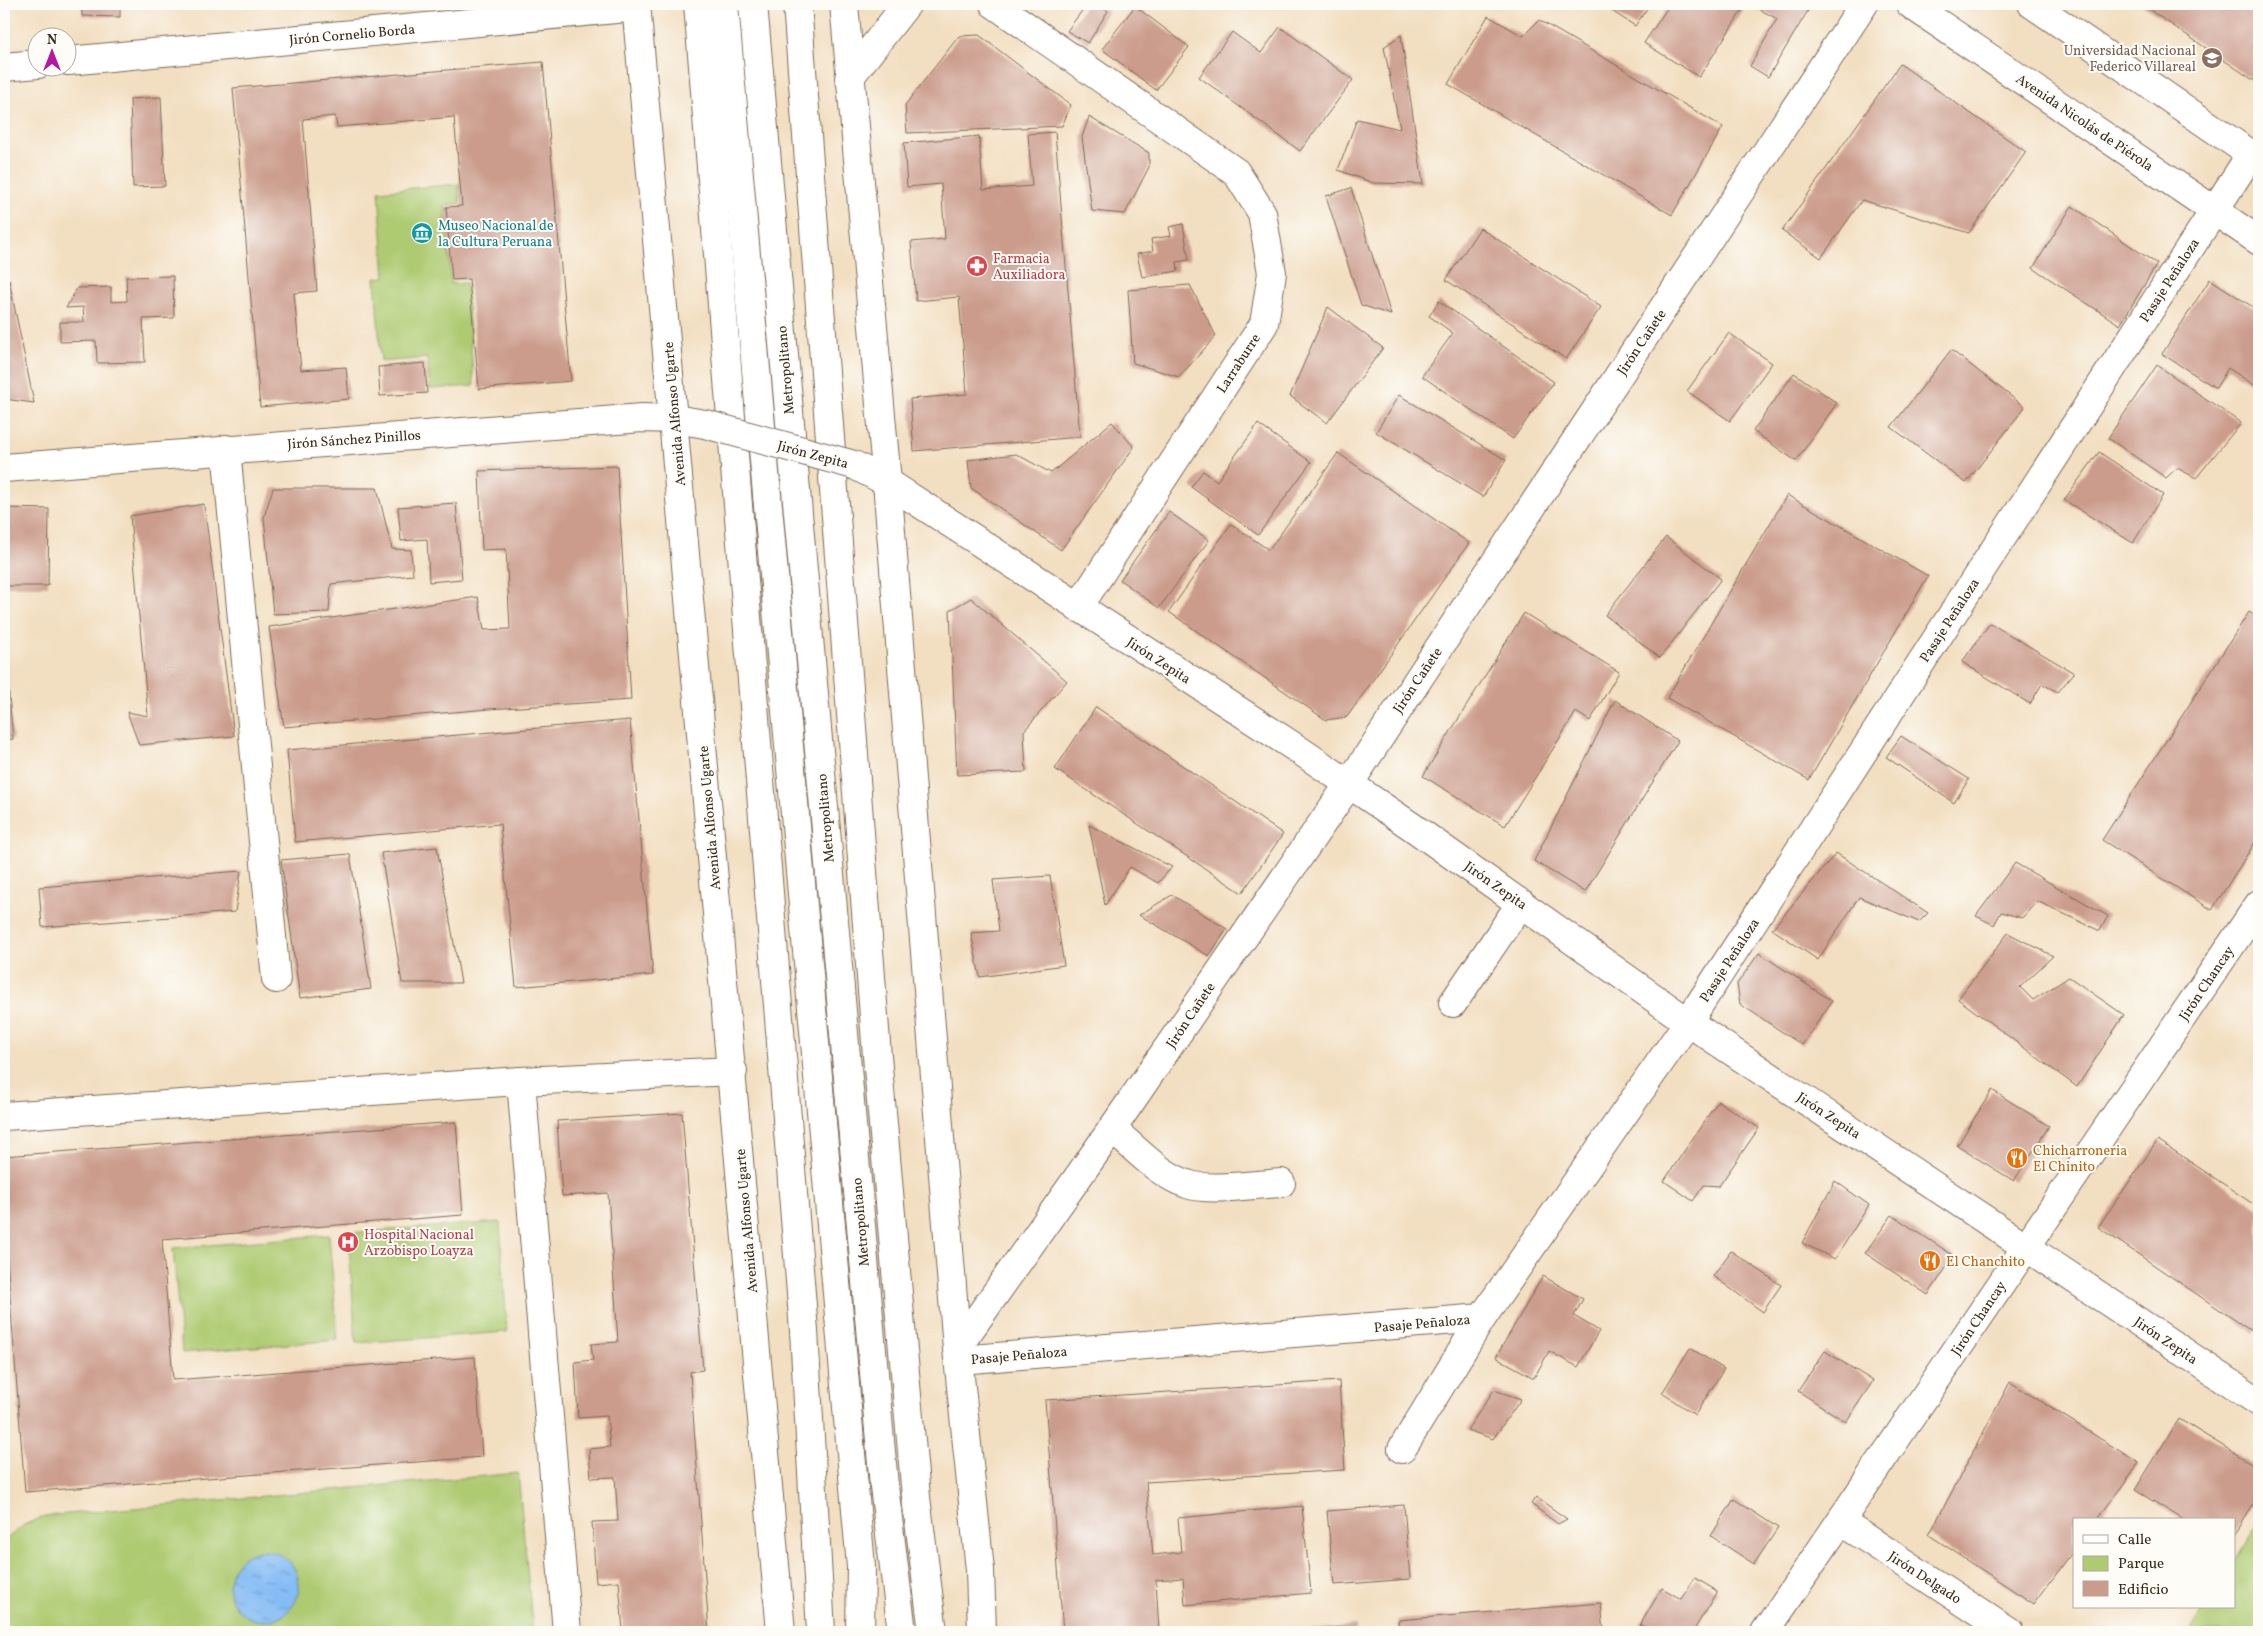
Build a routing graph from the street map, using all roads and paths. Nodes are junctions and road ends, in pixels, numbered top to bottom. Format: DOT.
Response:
graph roads {
  1 [pos="698,4"];
  2 [pos="724,4"];
  3 [pos="753,4"];
  4 [pos="797,4"];
  5 [pos="844,4"];
  6 [pos="907,4"];
  7 [pos="994,4"];
  8 [pos="1864,4"];
  9 [pos="1910,4"];
  10 [pos="2032,4"];
  11 [pos="636,5"];
  12 [pos="78,60"];
  13 [pos="28,65"];
  14 [pos="4,67"];
  15 [pos="849,78"];
  16 [pos="2255,157"];
  17 [pos="2214,210"];
  18 [pos="2259,241"];
  19 [pos="675,419"];
  20 [pos="705,424"];
  21 [pos="226,449"];
  22 [pos="4,468"];
  23 [pos="887,482"];
  24 [pos="1078,608"];
  25 [pos="1349,784"];
  26 [pos="1521,903"];
  27 [pos="2259,904"];
  28 [pos="276,979"];
  29 [pos="1453,1003"];
  30 [pos="1688,1022"];
  31 [pos="733,1070"];
  32 [pos="521,1081"];
  33 [pos="4,1116"];
  34 [pos="1112,1129"];
  35 [pos="1281,1183"];
  36 [pos="2026,1246"];
  37 [pos="1482,1318"];
  38 [pos="958,1354"];
  39 [pos="2259,1402"];
  40 [pos="1402,1449"];
  41 [pos="1842,1522"];
  42 [pos="567,1632"];
  43 [pos="781,1632"];
  44 [pos="821,1632"];
  45 [pos="860,1632"];
  46 [pos="902,1632"];
  47 [pos="933,1632"];
  48 [pos="982,1632"];
  49 [pos="1766,1632"];
  50 [pos="2009,1632"];
  1 -- 44 [label="street"];
  2 -- 45 [label="street, Metropolitano"];
  3 -- 46 [label="street, Metropolitano"];
  4 -- 47 [label="street"];
  5 -- 15 [label="street"];
  6 -- 15 [label="street"];
  7 -- 24 [label="street, Larraburre"];
  8 -- 25 [label="street, Jirón Cañete"];
  9 -- 17 [label="street, Avenida Nicolás de Piérola"];
  10 -- 16 [label="street"];
  11 -- 12 [label="street, Jirón Cornelio Borda"];
  11 -- 19 [label="street, Avenida Alfonso Ugarte"];
  13 -- 14 [label="street"];
  15 -- 23 [label="street"];
  16 -- 17 [label="street, Pasaje Peñaloza"];
  17 -- 18 [label="street, Avenida Nicolás de Piérola"];
  17 -- 30 [label="street, Pasaje Peñaloza"];
  19 -- 20 [label="street, Jirón Sánchez Pinillos"];
  19 -- 21 [label="street, Jirón Sánchez Pinillos"];
  19 -- 31 [label="street, Avenida Alfonso Ugarte"];
  20 -- 23 [label="street, Jirón Zepita, bridge"];
  21 -- 22 [label="street, Jirón Sánchez Pinillos"];
  21 -- 28 [label="street"];
  23 -- 24 [label="street, Jirón Zepita"];
  23 -- 38 [label="street"];
  24 -- 25 [label="street, Jirón Zepita"];
  25 -- 26 [label="street, Jirón Zepita"];
  25 -- 34 [label="street, Jirón Cañete"];
  26 -- 29 [label="street"];
  26 -- 30 [label="street, Jirón Zepita"];
  27 -- 36 [label="street, Jirón Chancay"];
  30 -- 36 [label="street, Jirón Zepita"];
  30 -- 37 [label="street, Pasaje Peñaloza"];
  31 -- 32 [label="street"];
  31 -- 43 [label="street, Avenida Alfonso Ugarte"];
  32 -- 33 [label="street"];
  32 -- 42 [label="street"];
  34 -- 35 [label="street"];
  34 -- 38 [label="street, Jirón Cañete"];
  36 -- 39 [label="street, Jirón Zepita"];
  36 -- 41 [label="street, Jirón Chancay"];
  37 -- 38 [label="street, Pasaje Peñaloza"];
  37 -- 40 [label="street"];
  38 -- 48 [label="street"];
  41 -- 49 [label="street, Jirón Chancay"];
  41 -- 50 [label="street, Jirón Delgado"];
}
